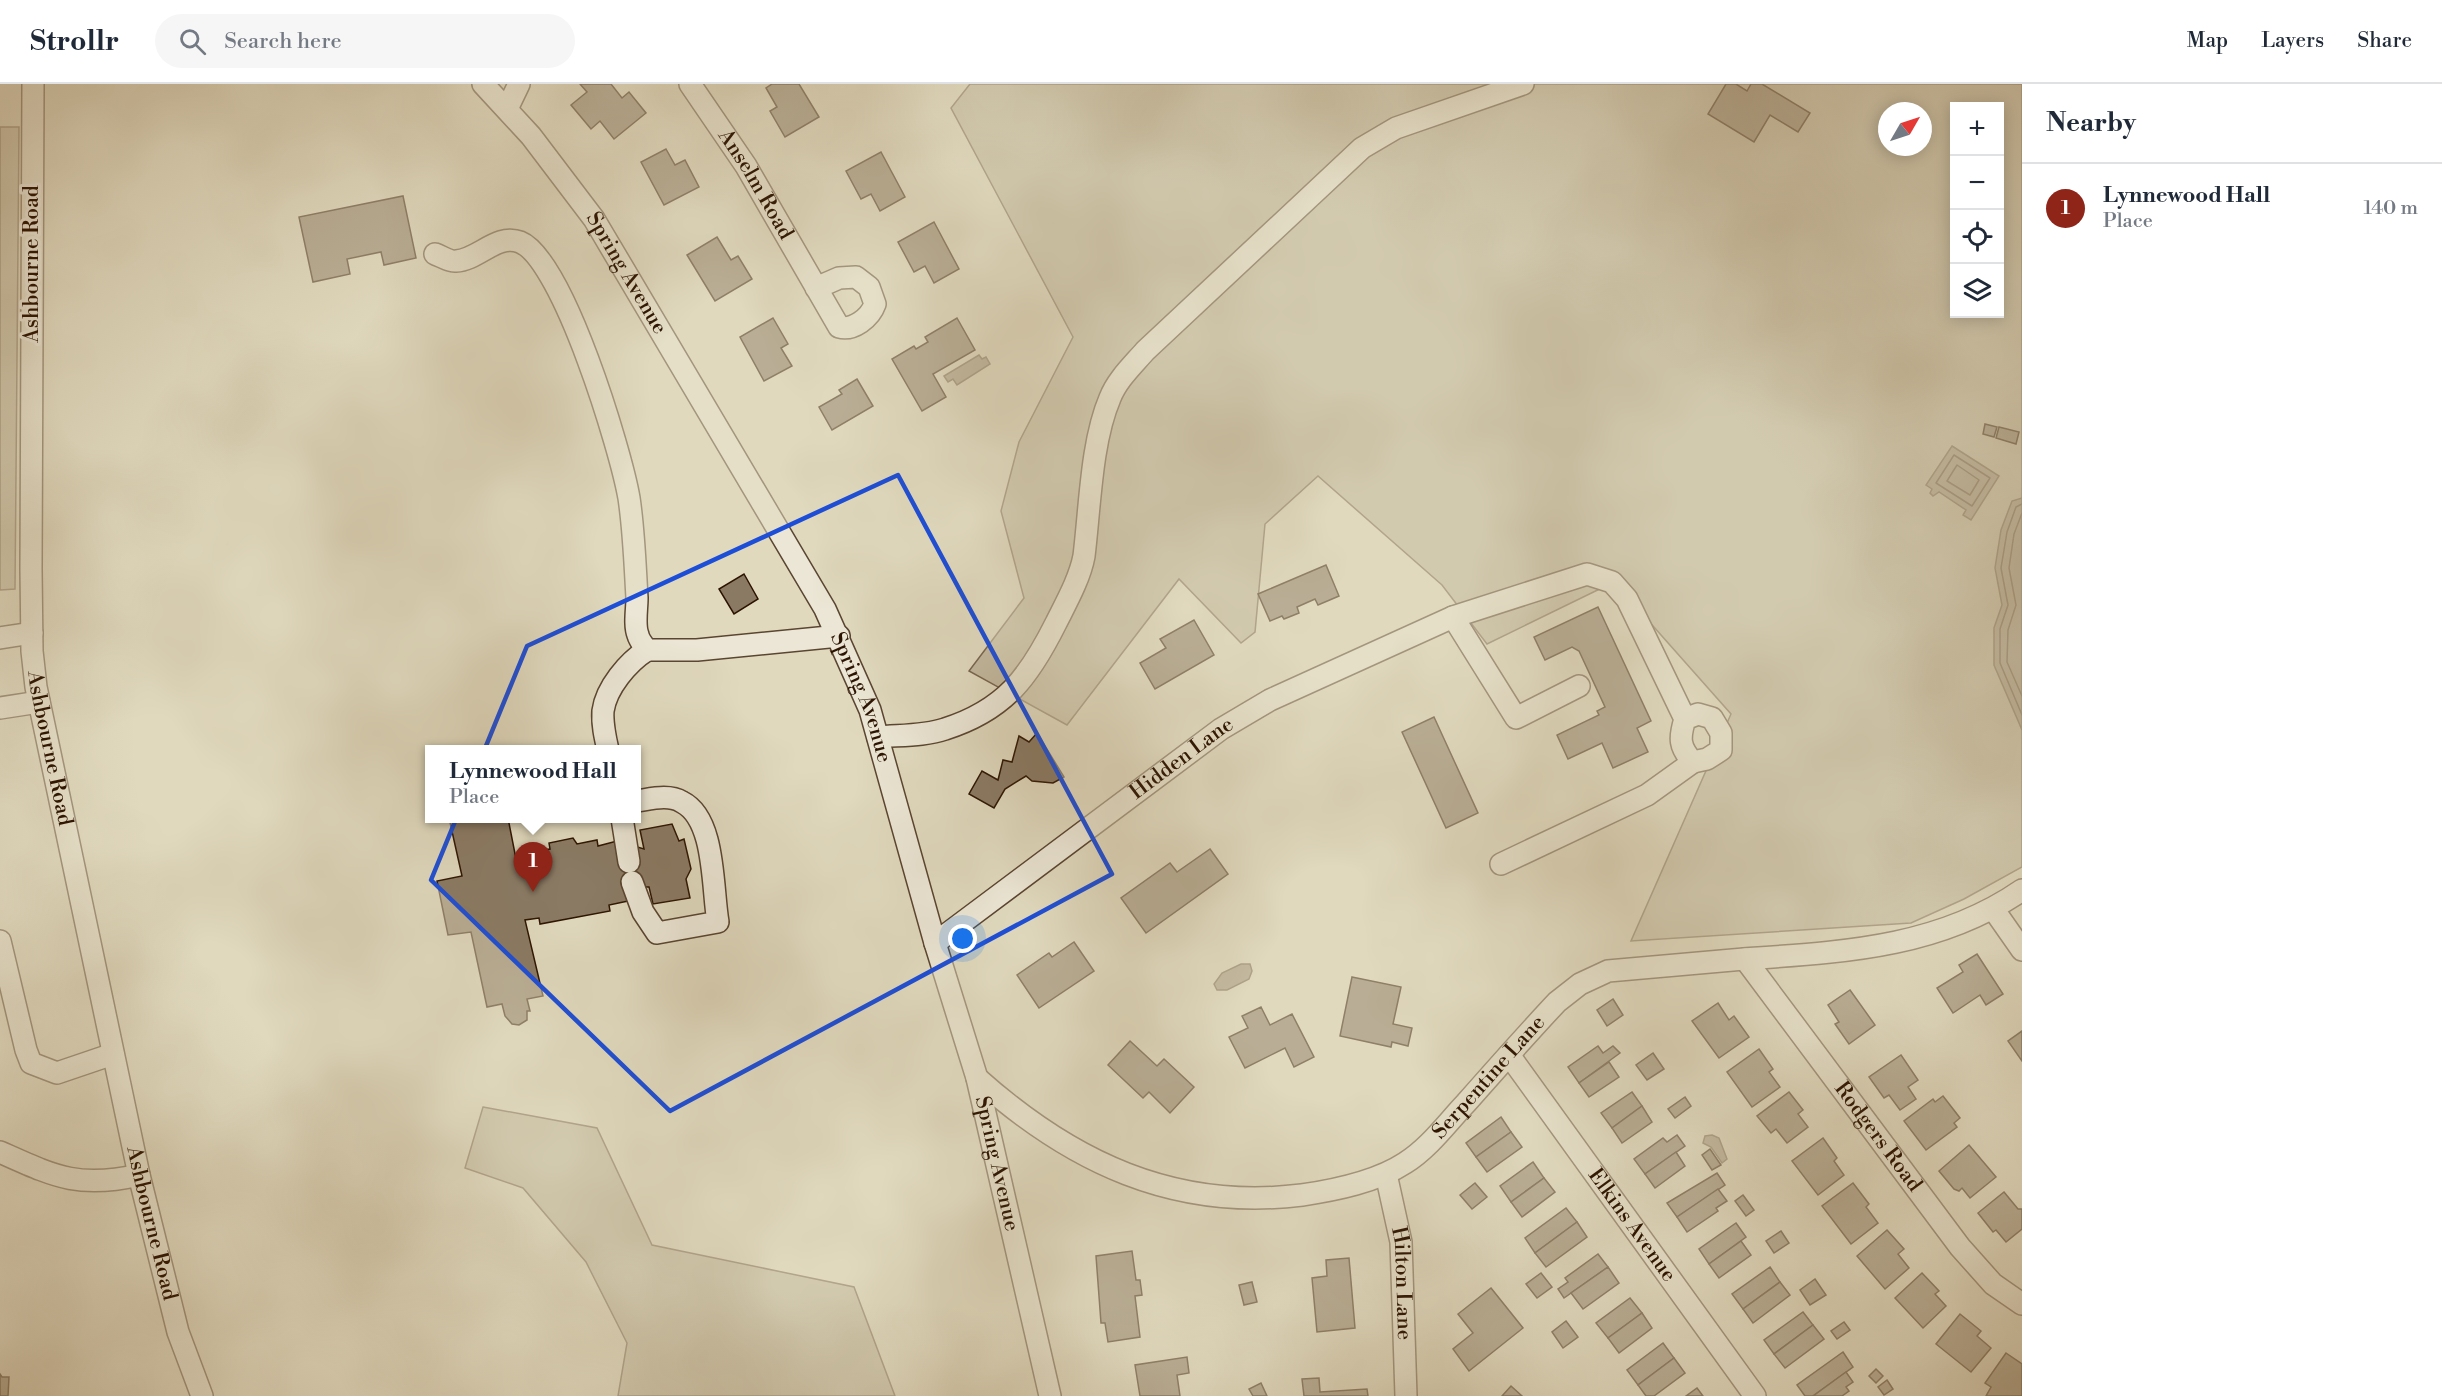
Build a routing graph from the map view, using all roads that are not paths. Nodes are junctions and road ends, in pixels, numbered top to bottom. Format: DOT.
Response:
graph roads {
  1 [pos="33,84"];
  2 [pos="483,84"];
  3 [pos="519,84"];
  4 [pos="690,84"];
  5 [pos="1523,84"];
  6 [pos="507,109"];
  7 [pos="435,254"];
  8 [pos="816,288"];
  9 [pos="1453,617"];
  10 [pos="32,633"];
  11 [pos="839,636"];
  12 [pos="0,638"];
  13 [pos="647,650"];
  14 [pos="1580,686"];
  15 [pos="39,702"];
  16 [pos="0,708"];
  17 [pos="1685,719"];
  18 [pos="878,737"];
  19 [pos="607,745"];
  20 [pos="1693,762"];
  21 [pos="641,800"];
  22 [pos="623,823"];
  23 [pos="1501,864"];
  24 [pos="2022,890"];
  25 [pos="1994,910"];
  26 [pos="0,941"];
  27 [pos="935,943"];
  28 [pos="2022,950"];
  29 [pos="1745,959"];
  30 [pos="113,1054"];
  31 [pos="1509,1055"];
  32 [pos="977,1078"];
  33 [pos="0,1152"];
  34 [pos="1386,1174"];
  35 [pos="139,1175"];
  36 [pos="2022,1304"];
  37 [pos="202,1396"];
  38 [pos="1050,1396"];
  39 [pos="1406,1396"];
  40 [pos="1755,1396"];
  1 -- 10 [label="street, Ashbourne Road"];
  2 -- 6 [label="street, Spring Avenue"];
  3 -- 6 [label="street"];
  4 -- 8 [label="street, Anselm Road"];
  5 -- 18 [label="street"];
  6 -- 11 [label="street, Spring Avenue"];
  7 -- 13 [label="street"];
  9 -- 14 [label="street"];
  9 -- 17 [label="street, Hidden Lane"];
  9 -- 27 [label="street, Hidden Lane"];
  10 -- 12 [label="street"];
  10 -- 15 [label="street, Ashbourne Road"];
  11 -- 13 [label="street"];
  11 -- 18 [label="street, Spring Avenue"];
  13 -- 19 [label="street"];
  15 -- 16 [label="street"];
  15 -- 30 [label="street, Ashbourne Road"];
  17 -- 20 [label="street"];
  17 -- 20 [label="street"];
  18 -- 27 [label="street, Spring Avenue"];
  20 -- 23 [label="street"];
  21 -- 22 [label="street"];
  24 -- 25 [label="street, Serpentine Lane"];
  25 -- 28 [label="street"];
  25 -- 29 [label="street, Serpentine Lane"];
  26 -- 30 [label="street"];
  27 -- 32 [label="street, Spring Avenue"];
  29 -- 31 [label="street, Serpentine Lane"];
  29 -- 36 [label="street, Rodgers Road"];
  30 -- 35 [label="street, Ashbourne Road"];
  31 -- 34 [label="street, Serpentine Lane"];
  31 -- 40 [label="street, Elkins Avenue"];
  32 -- 34 [label="street, Serpentine Lane"];
  32 -- 38 [label="street, Spring Avenue"];
  33 -- 35 [label="street"];
  34 -- 39 [label="street, Hilton Lane"];
  35 -- 37 [label="street, Ashbourne Road"];
}
